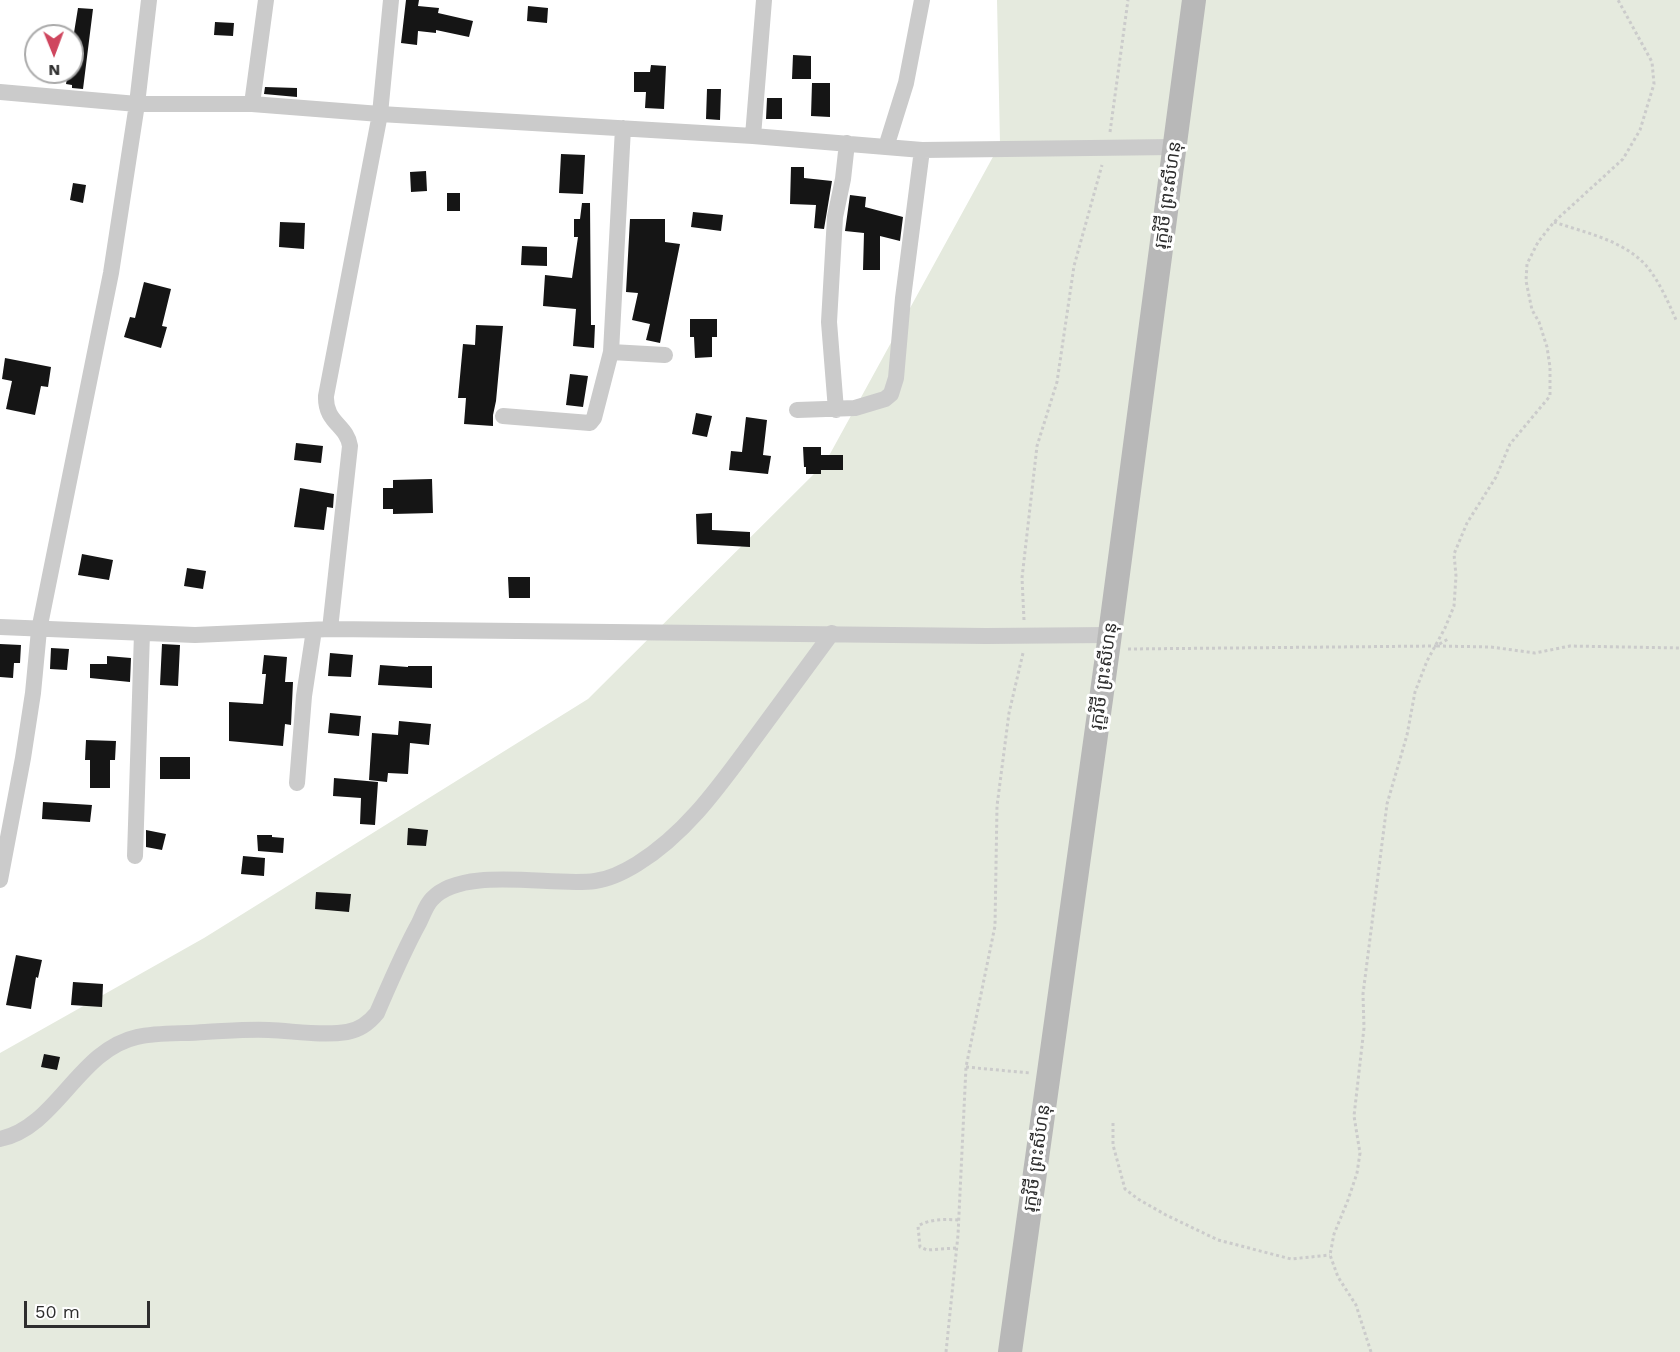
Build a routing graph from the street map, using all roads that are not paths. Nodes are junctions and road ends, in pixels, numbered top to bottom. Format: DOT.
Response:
graph roads {
  1 [pos="149,0"];
  2 [pos="266,0"];
  3 [pos="391,0"];
  4 [pos="764,0"];
  5 [pos="922,0"];
  6 [pos="1194,0"];
  7 [pos="0,92"];
  8 [pos="137,104"];
  9 [pos="252,104"];
  10 [pos="380,114"];
  11 [pos="623,128"];
  12 [pos="753,136"];
  13 [pos="847,142"];
  14 [pos="886,147"];
  15 [pos="1174,147"];
  16 [pos="922,150"];
  17 [pos="610,351"];
  18 [pos="665,355"];
  19 [pos="797,410"];
  20 [pos="836,410"];
  21 [pos="503,416"];
  22 [pos="0,627"];
  23 [pos="322,629"];
  24 [pos="39,630"];
  25 [pos="142,633"];
  26 [pos="832,633"];
  27 [pos="1109,642"];
  28 [pos="297,783"];
  29 [pos="135,856"];
  30 [pos="0,880"];
  31 [pos="0,1139"];
  32 [pos="1010,1352"];
  1 -- 8 [label="street"];
  2 -- 9 [label="street"];
  3 -- 10 [label="street"];
  4 -- 12 [label="street"];
  5 -- 14 [label="street"];
  6 -- 15 [label="street, រុក្ខវិថី ព្រះសីហនុ"];
  7 -- 8 [label="street"];
  8 -- 9 [label="street"];
  8 -- 24 [label="street"];
  9 -- 10 [label="street"];
  10 -- 11 [label="street"];
  10 -- 23 [label="street"];
  11 -- 12 [label="street"];
  11 -- 17 [label="street"];
  12 -- 13 [label="street"];
  13 -- 14 [label="street"];
  13 -- 20 [label="street"];
  14 -- 16 [label="street"];
  15 -- 16 [label="street"];
  15 -- 27 [label="street, រុក្ខវិថី ព្រះសីហនុ"];
  16 -- 20 [label="street"];
  17 -- 18 [label="street"];
  17 -- 21 [label="street"];
  19 -- 20 [label="street"];
  22 -- 24 [label="street"];
  23 -- 25 [label="street"];
  23 -- 26 [label="street"];
  23 -- 28 [label="street"];
  24 -- 25 [label="street"];
  24 -- 30 [label="street"];
  25 -- 29 [label="street"];
  26 -- 27 [label="street"];
  26 -- 31 [label="street"];
  27 -- 32 [label="street, រុក្ខវិថី ព្រះសីហនុ"];
}
